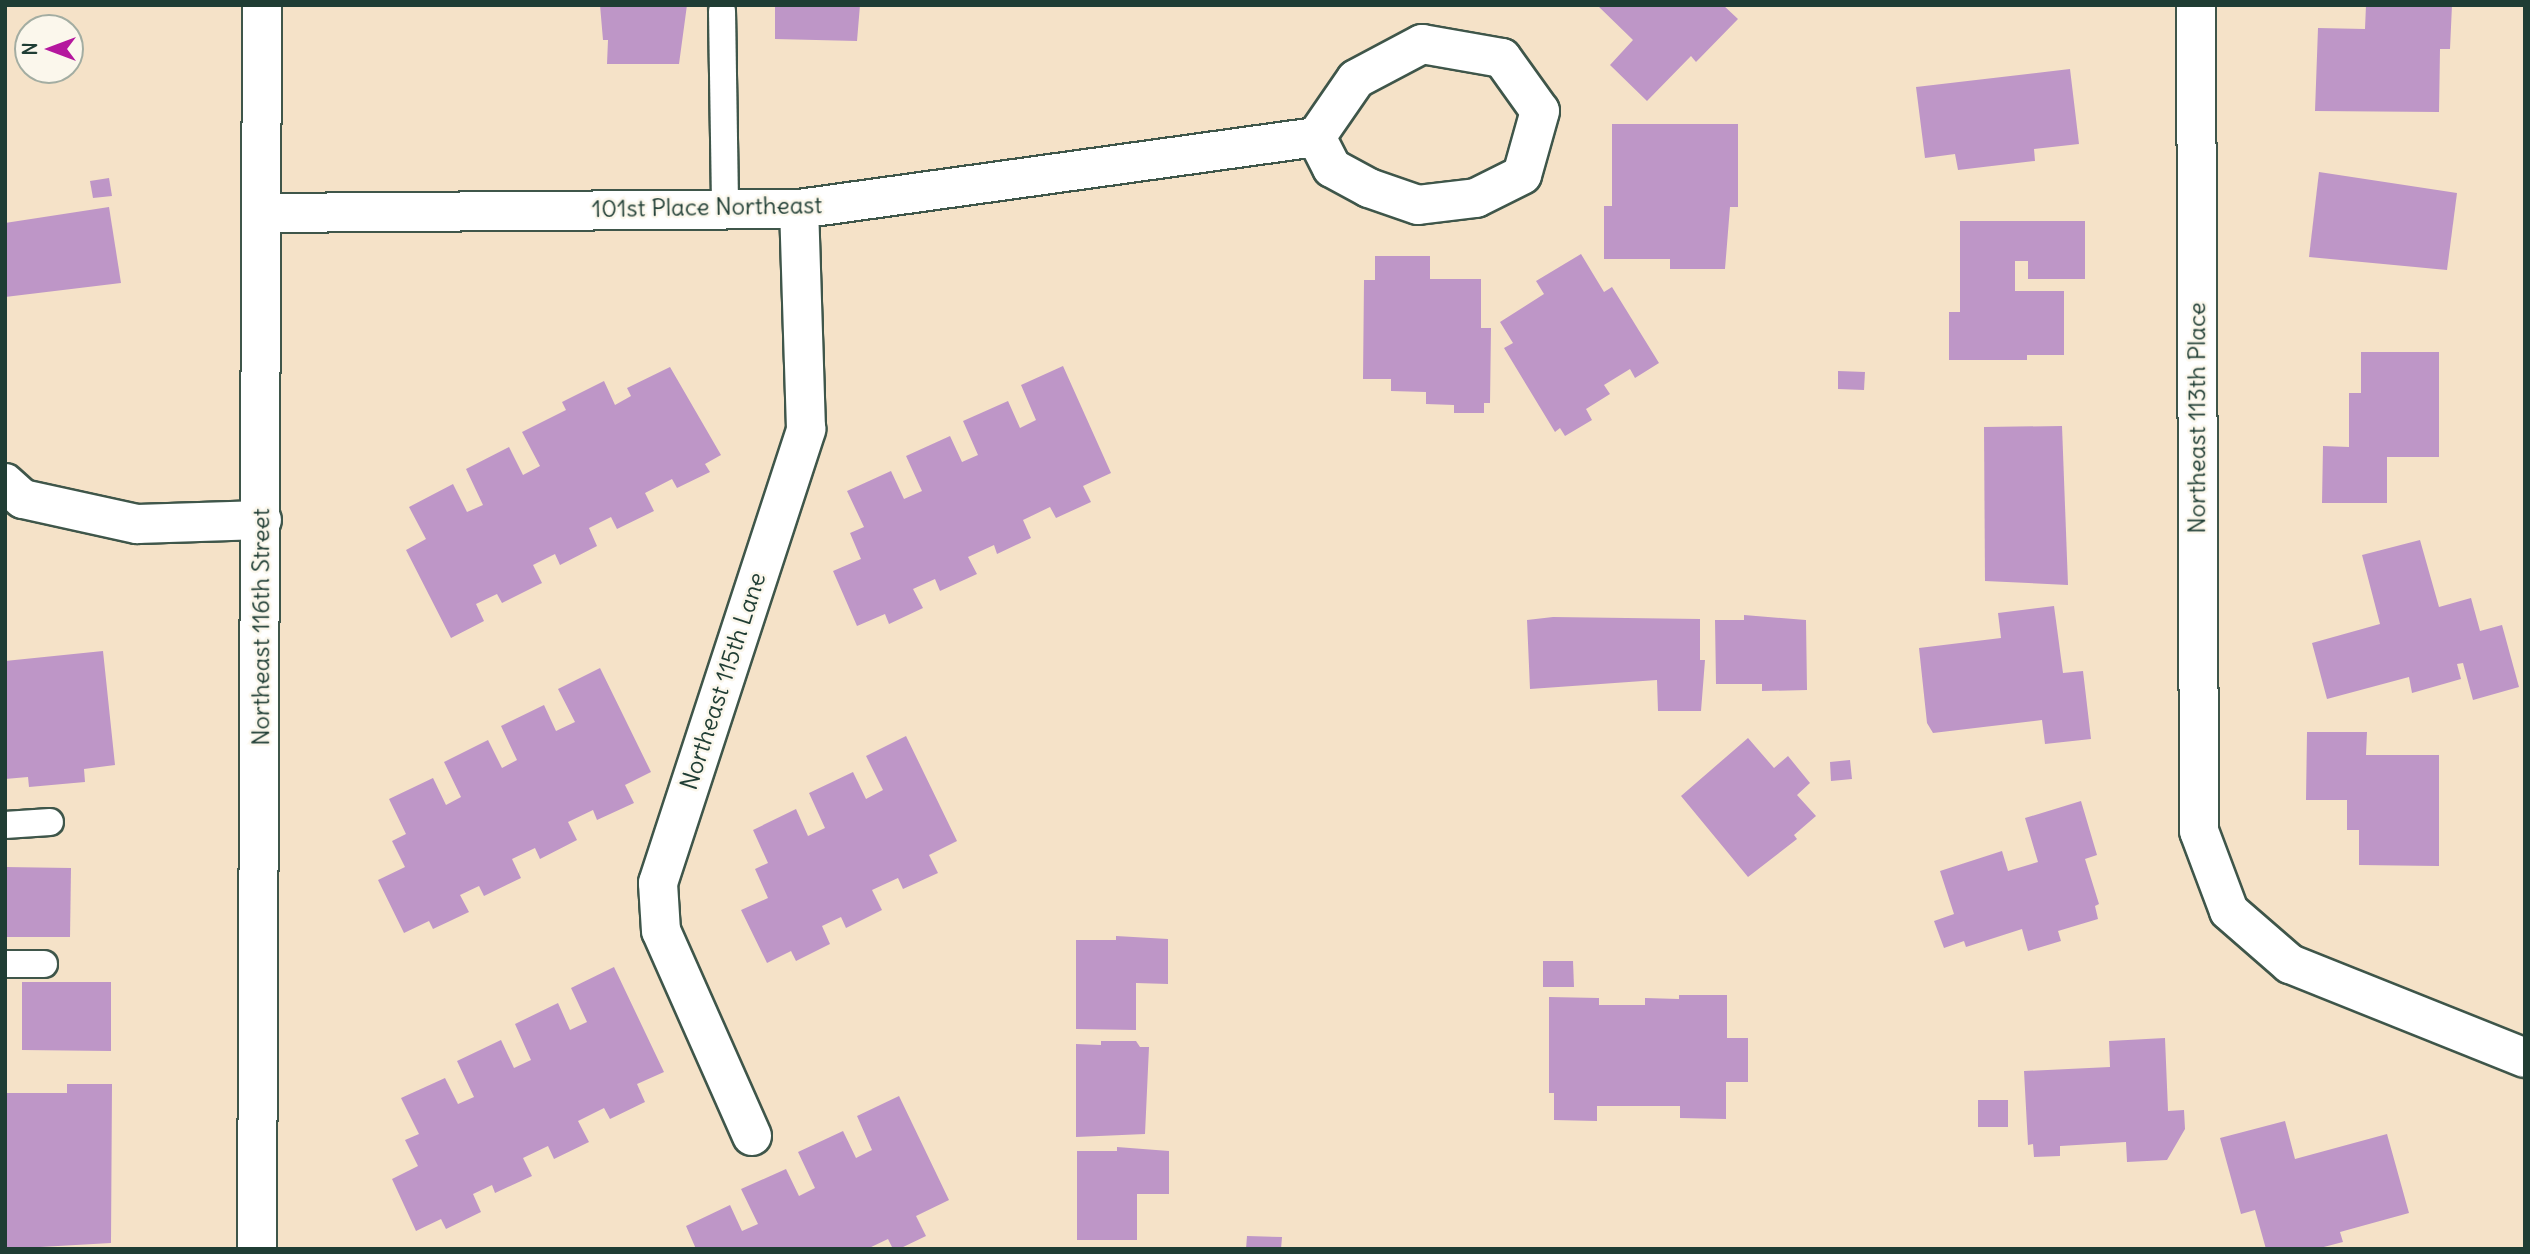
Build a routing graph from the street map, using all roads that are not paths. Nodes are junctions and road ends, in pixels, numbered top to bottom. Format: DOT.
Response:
graph roads {
  1 [pos="261,5"];
  2 [pos="2196,5"];
  3 [pos="722,11"];
  4 [pos="1317,137"];
  5 [pos="725,209"];
  6 [pos="799,209"];
  7 [pos="261,213"];
  8 [pos="5,482"];
  9 [pos="261,520"];
  10 [pos="50,822"];
  11 [pos="5,825"];
  12 [pos="5,964"];
  13 [pos="44,964"];
  14 [pos="2525,1058"];
  15 [pos="752,1136"];
  16 [pos="257,1249"];
  1 -- 7 [label="street, Northeast 116th Street"];
  2 -- 14 [label="street, Northeast 113th Place"];
  3 -- 5 [label="lane"];
  4 -- 4 [label="street"];
  4 -- 6 [label="street, 101st Place Northeast"];
  5 -- 6 [label="street, 101st Place Northeast"];
  5 -- 7 [label="street, 101st Place Northeast"];
  6 -- 15 [label="street, Northeast 115th Lane"];
  7 -- 9 [label="street, Northeast 116th Street"];
  8 -- 9 [label="street"];
  9 -- 16 [label="street, Northeast 116th Street"];
  10 -- 11 [label="lane"];
  12 -- 13 [label="lane"];
}
